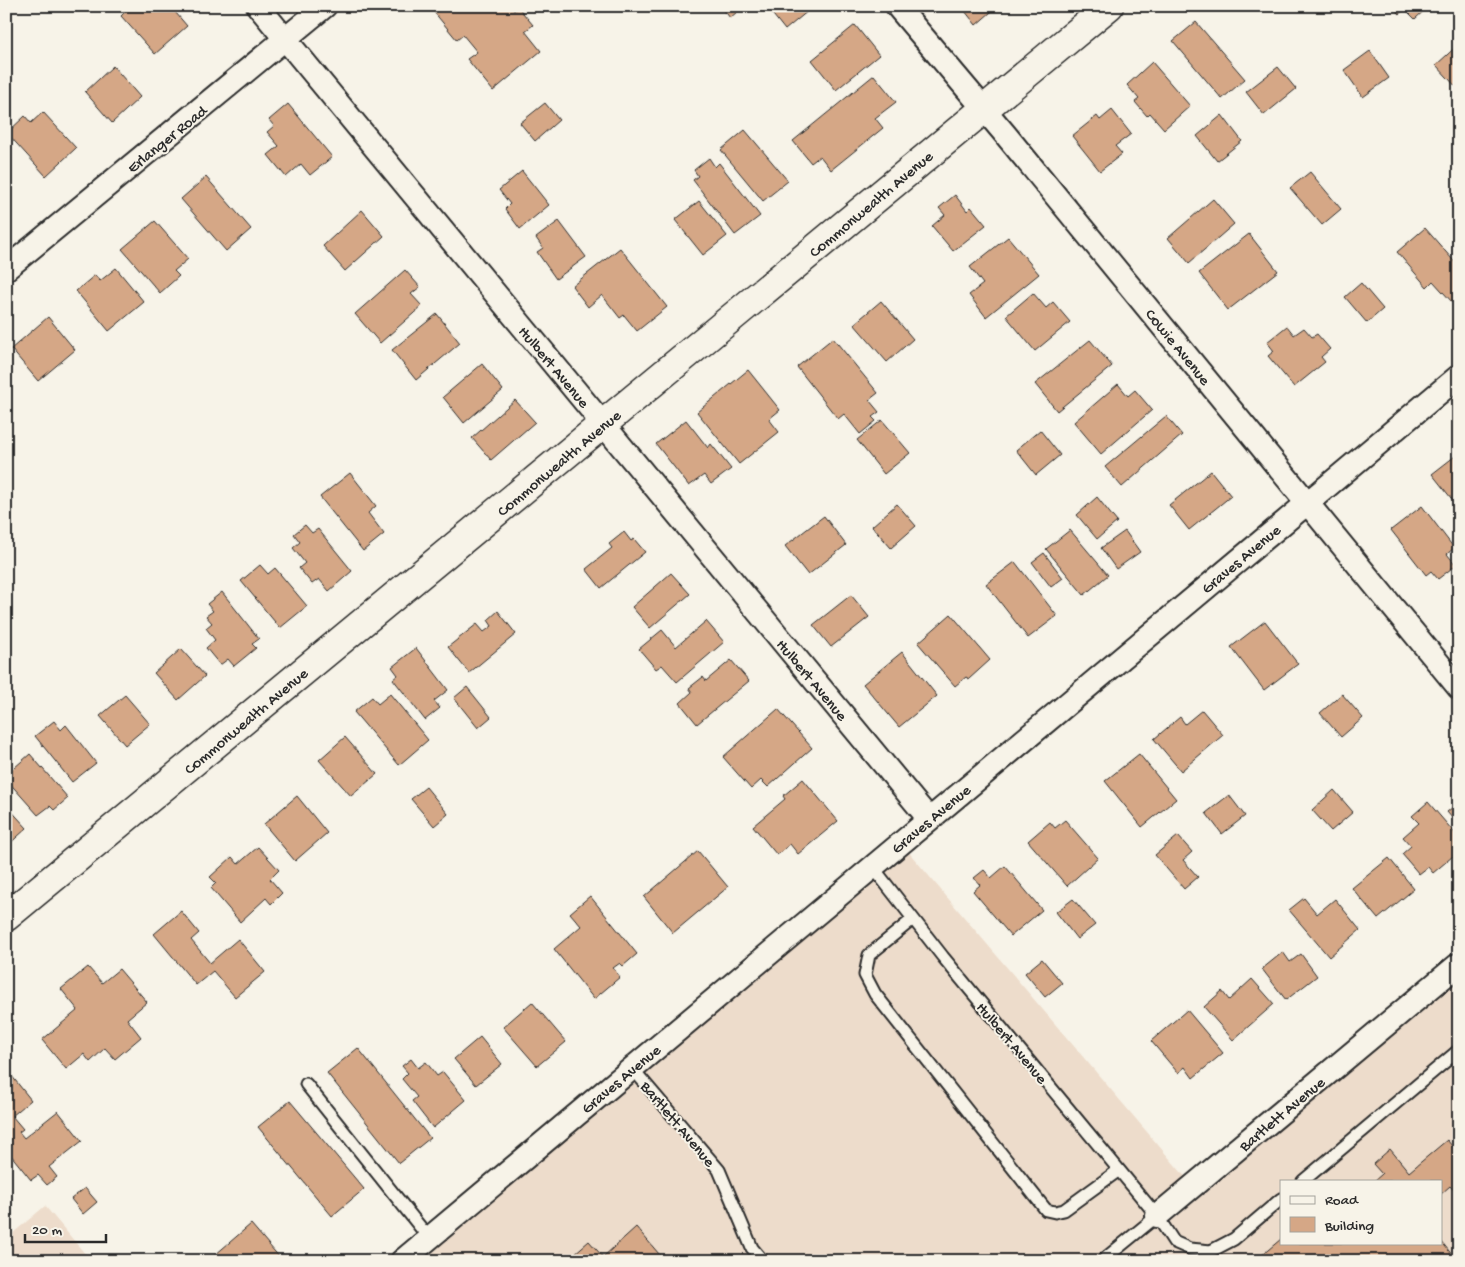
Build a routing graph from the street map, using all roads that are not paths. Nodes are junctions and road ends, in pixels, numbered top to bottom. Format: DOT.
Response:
graph roads {
  1 [pos="258,6"];
  2 [pos="325,6"];
  3 [pos="897,6"];
  4 [pos="1109,6"];
  5 [pos="285,40"];
  6 [pos="984,109"];
  7 [pos="6,269"];
  8 [pos="1459,376"];
  9 [pos="603,424"];
  10 [pos="1306,502"];
  11 [pos="1459,688"];
  12 [pos="929,819"];
  13 [pos="872,866"];
  14 [pos="6,917"];
  15 [pos="913,919"];
  16 [pos="1459,964"];
  17 [pos="1459,1050"];
  18 [pos="632,1068"];
  19 [pos="306,1084"];
  20 [pos="1119,1170"];
  21 [pos="1304,1180"];
  22 [pos="1280,1200"];
  23 [pos="1157,1216"];
  24 [pos="429,1238"];
  25 [pos="402,1261"];
  26 [pos="763,1261"];
  27 [pos="1102,1261"];
  1 -- 5 [label="street, Hulbert Avenue"];
  2 -- 5 [label="street, Erlanger Road"];
  3 -- 6 [label="street, Cowie Avenue"];
  4 -- 6 [label="main road, Commonwealth Avenue"];
  5 -- 7 [label="street, Erlanger Road"];
  5 -- 9 [label="street, Hulbert Avenue"];
  6 -- 9 [label="main road, Commonwealth Avenue"];
  6 -- 10 [label="street, Cowie Avenue"];
  8 -- 10 [label="street, Graves Avenue"];
  9 -- 12 [label="street, Hulbert Avenue"];
  9 -- 14 [label="main road, Commonwealth Avenue"];
  10 -- 11 [label="street, Cowie Avenue"];
  10 -- 12 [label="street, Graves Avenue"];
  12 -- 13 [label="street, Graves Avenue"];
  13 -- 15 [label="lane, Hulbert Avenue"];
  13 -- 18 [label="street, Graves Avenue"];
  15 -- 20 [label="lane, Hulbert Avenue"];
  15 -- 20 [label="lane"];
  16 -- 23 [label="street, Bartlett Avenue"];
  17 -- 21 [label="lane"];
  18 -- 24 [label="street, Graves Avenue"];
  18 -- 26 [label="lane, Bartlett Avenue"];
  19 -- 24 [label="lane"];
  20 -- 23 [label="lane, Hulbert Avenue"];
  22 -- 23 [label="lane, Hulbert Avenue"];
  23 -- 27 [label="lane, Bartlett Avenue"];
  24 -- 25 [label="street, Graves Avenue"];
}
